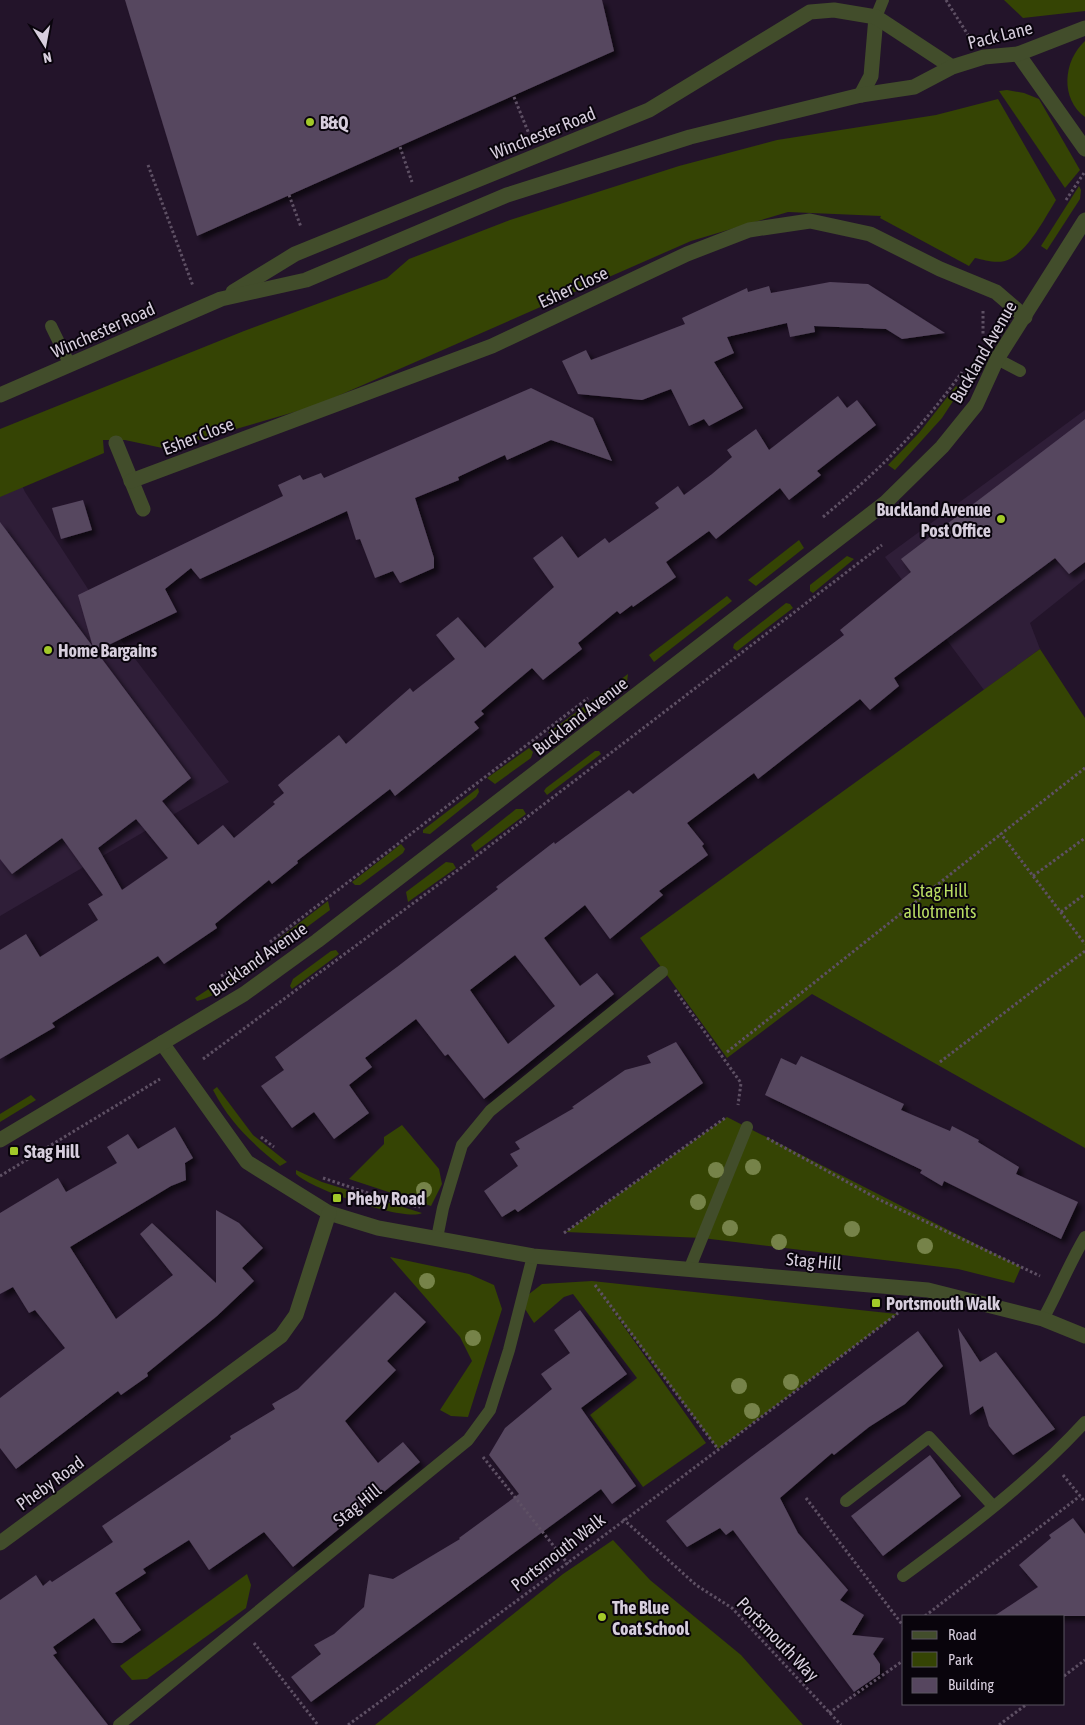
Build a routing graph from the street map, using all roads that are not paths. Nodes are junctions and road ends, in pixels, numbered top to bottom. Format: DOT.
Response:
graph roads {
  1 [pos="883,0"];
  2 [pos="876,17"];
  3 [pos="1085,28"];
  4 [pos="1018,54"];
  5 [pos="952,67"];
  6 [pos="861,95"];
  7 [pos="1085,148"];
  8 [pos="1085,220"];
  9 [pos="222,299"];
  10 [pos="1025,317"];
  11 [pos="52,326"];
  12 [pos="997,359"];
  13 [pos="70,365"];
  14 [pos="1020,371"];
  15 [pos="0,395"];
  16 [pos="116,443"];
  17 [pos="131,481"];
  18 [pos="143,509"];
  19 [pos="662,972"];
  20 [pos="162,1043"];
  21 [pos="747,1127"];
  22 [pos="0,1140"];
  23 [pos="329,1213"];
  24 [pos="1085,1237"];
  25 [pos="437,1238"];
  26 [pos="533,1256"];
  27 [pos="689,1270"];
  28 [pos="1043,1319"];
  29 [pos="1085,1336"];
  30 [pos="1085,1422"];
  31 [pos="846,1501"];
  32 [pos="993,1506"];
  33 [pos="0,1542"];
  34 [pos="903,1576"];
  35 [pos="119,1725"];
  1 -- 2 [label="lane"];
  2 -- 5 [label="street, Pack Lane"];
  2 -- 6 [label="street"];
  2 -- 9 [label="street, Winchester Road"];
  3 -- 4 [label="street, Pack Lane"];
  4 -- 5 [label="street, Pack Lane"];
  4 -- 7 [label="street"];
  5 -- 6 [label="street, Pack Lane"];
  6 -- 9 [label="street, Winchester Road"];
  8 -- 10 [label="street, Buckland Avenue"];
  9 -- 13 [label="street, Winchester Road"];
  10 -- 12 [label="street, Buckland Avenue"];
  10 -- 17 [label="street, Esher Close"];
  11 -- 13 [label="lane"];
  12 -- 14 [label="lane"];
  12 -- 20 [label="street, Buckland Avenue"];
  13 -- 15 [label="street, Winchester Road"];
  16 -- 17 [label="street"];
  17 -- 18 [label="street"];
  19 -- 25 [label="lane"];
  20 -- 22 [label="street, Buckland Avenue"];
  20 -- 23 [label="street, Stag Hill"];
  21 -- 27 [label="lane"];
  23 -- 25 [label="street, Stag Hill"];
  23 -- 33 [label="street, Pheby Road"];
  24 -- 28 [label="lane"];
  25 -- 26 [label="street, Stag Hill"];
  26 -- 27 [label="street, Stag Hill"];
  26 -- 35 [label="lane, Stag Hill"];
  27 -- 28 [label="street, Stag Hill"];
  28 -- 29 [label="street, Stag Hill"];
  30 -- 32 [label="lane"];
  31 -- 32 [label="lane"];
  32 -- 34 [label="lane"];
}
